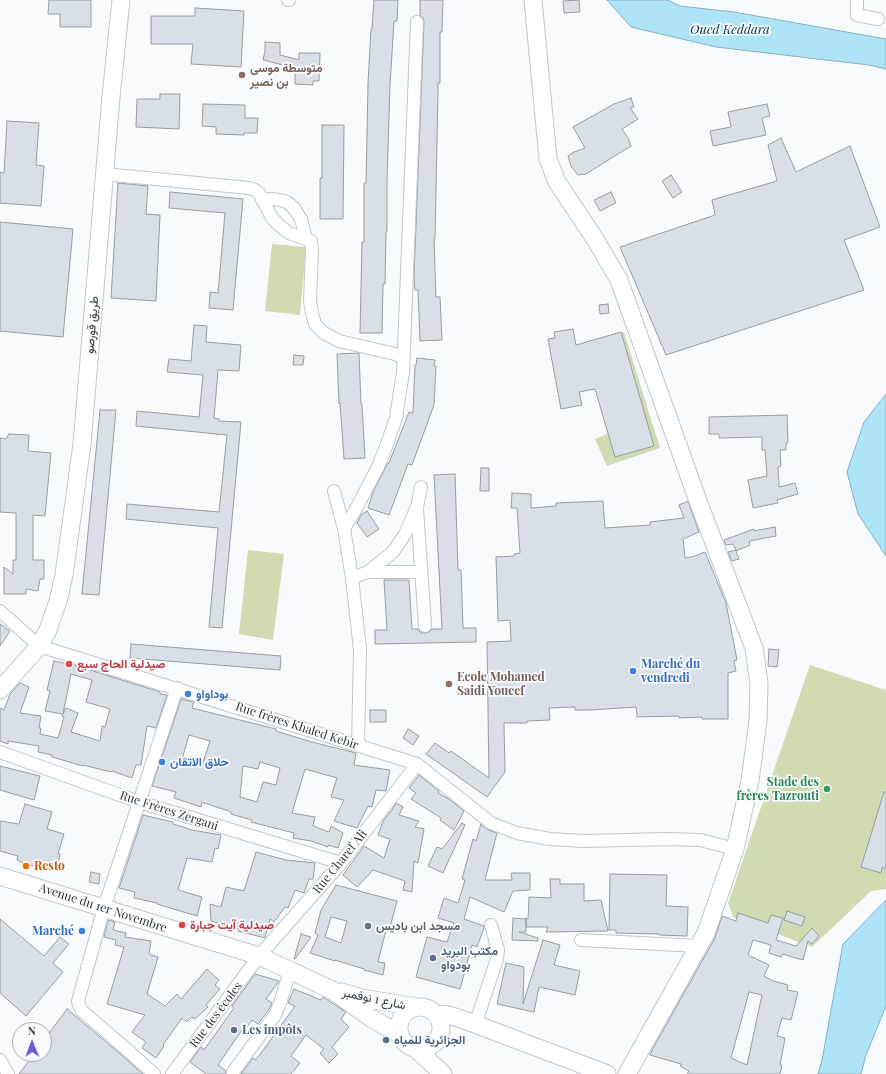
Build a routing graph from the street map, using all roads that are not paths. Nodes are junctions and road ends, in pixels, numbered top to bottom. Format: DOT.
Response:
graph roads {
  1 [pos="121,0"];
  2 [pos="533,0"];
  3 [pos="857,0"];
  4 [pos="878,19"];
  5 [pos="417,22"];
  6 [pos="104,174"];
  7 [pos="262,200"];
  8 [pos="306,239"];
  9 [pos="403,358"];
  10 [pos="421,487"];
  11 [pos="334,491"];
  12 [pos="417,508"];
  13 [pos="344,529"];
  14 [pos="368,572"];
  15 [pos="421,572"];
  16 [pos="352,578"];
  17 [pos="0,611"];
  18 [pos="425,626"];
  19 [pos="39,646"];
  20 [pos="177,688"];
  21 [pos="0,690"];
  22 [pos="358,746"];
  23 [pos="0,752"];
  24 [pos="417,764"];
  25 [pos="139,802"];
  26 [pos="735,849"];
  27 [pos="341,863"];
  28 [pos="0,876"];
  29 [pos="104,908"];
  30 [pos="492,925"];
  31 [pos="581,940"];
  32 [pos="699,946"];
  33 [pos="259,956"];
  34 [pos="290,971"];
  35 [pos="332,990"];
  36 [pos="416,1007"];
  37 [pos="438,1022"];
  38 [pos="471,1023"];
  39 [pos="399,1034"];
  40 [pos="433,1045"];
  41 [pos="416,1049"];
  42 [pos="0,1060"];
  43 [pos="233,1072"];
  44 [pos="441,1072"];
  45 [pos="8,1074"];
  46 [pos="154,1074"];
  47 [pos="172,1074"];
  48 [pos="607,1074"];
  49 [pos="627,1074"];
  1 -- 6 [label="main road, طريق قورصو"];
  2 -- 26 [label="main road"];
  3 -- 4 [label="street"];
  5 -- 9 [label="street"];
  6 -- 7 [label="street"];
  6 -- 19 [label="main road, طريق قورصو"];
  7 -- 8 [label="street"];
  7 -- 8 [label="street"];
  8 -- 9 [label="street"];
  9 -- 13 [label="street"];
  10 -- 12 [label="street"];
  11 -- 13 [label="street"];
  12 -- 14 [label="street"];
  12 -- 15 [label="street"];
  13 -- 16 [label="street"];
  14 -- 15 [label="street"];
  14 -- 16 [label="street"];
  15 -- 18 [label="street"];
  16 -- 22 [label="street"];
  17 -- 19 [label="street"];
  19 -- 20 [label="street, Rue frères Khaled Kebir"];
  19 -- 21 [label="main road, طريق قورصو"];
  20 -- 22 [label="street, Rue frères Khaled Kebir"];
  20 -- 25 [label="street"];
  22 -- 24 [label="street, Rue frères Khaled Kebir"];
  23 -- 25 [label="street, Rue Frères Zergani"];
  24 -- 26 [label="street"];
  24 -- 27 [label="street, Rue Charef Ali"];
  25 -- 27 [label="street, Rue Frères Zergani"];
  25 -- 29 [label="street"];
  26 -- 32 [label="main road"];
  27 -- 33 [label="street, Rue Charef Ali"];
  28 -- 29 [label="main road, Avenue du 1er Novembre"];
  29 -- 33 [label="main road, Avenue du 1er Novembre"];
  29 -- 46 [label="street"];
  30 -- 38 [label="street"];
  31 -- 32 [label="street"];
  32 -- 49 [label="main road"];
  33 -- 34 [label="main road, Avenue du 1er Novembre"];
  33 -- 47 [label="street, Rue des écoles"];
  34 -- 35 [label="main road, Avenue du 1er Novembre"];
  34 -- 43 [label="street"];
  35 -- 36 [label="main road, شارع 1 نوفمبر"];
  35 -- 39 [label="main road, Avenue du 1er Novembre"];
  36 -- 37 [label="main road"];
  36 -- 39 [label="main road"];
  37 -- 38 [label="main road"];
  37 -- 40 [label="main road"];
  38 -- 48 [label="main road"];
  39 -- 41 [label="main road"];
  40 -- 41 [label="main road"];
  40 -- 44 [label="main road"];
  41 -- 44 [label="main road"];
  42 -- 45 [label="street"];
}
